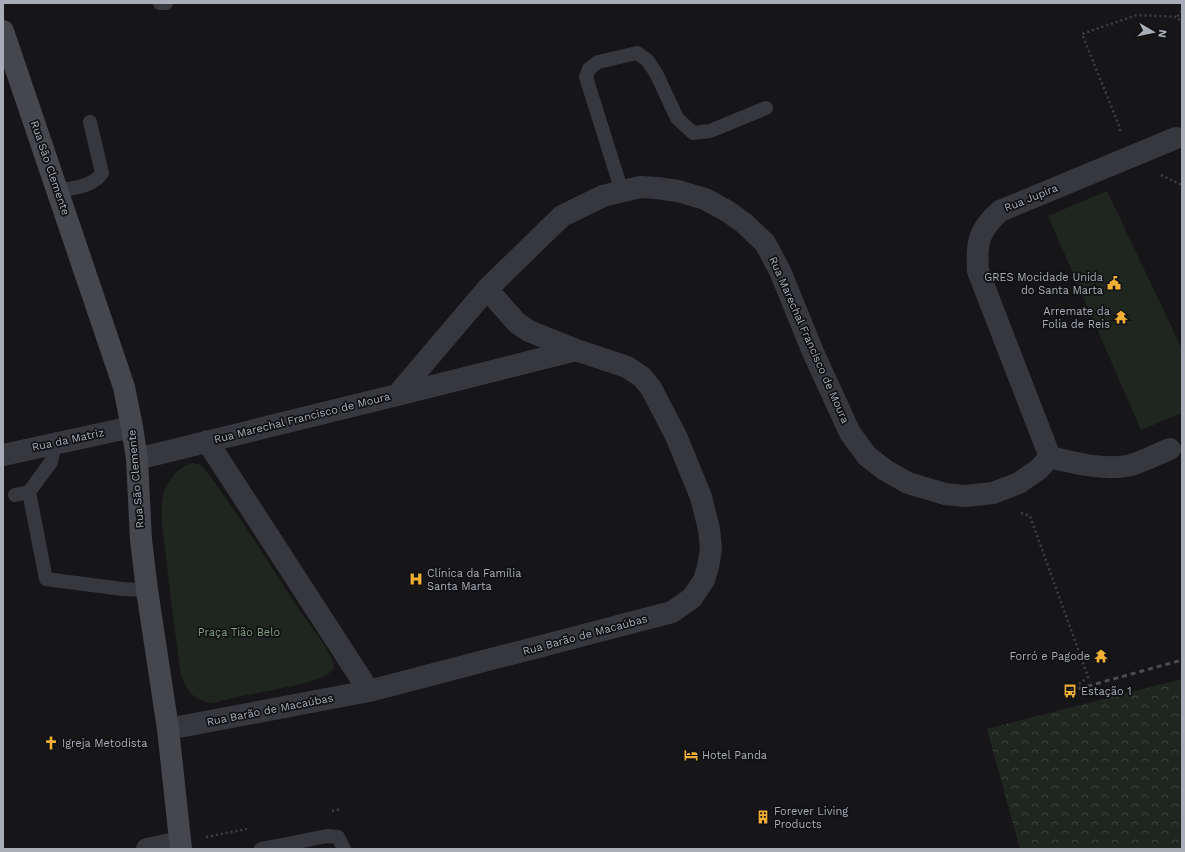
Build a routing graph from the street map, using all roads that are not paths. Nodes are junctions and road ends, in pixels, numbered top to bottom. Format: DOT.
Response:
graph roads {
  1 [pos="160,3"];
  2 [pos="166,3"];
  3 [pos="4,37"];
  4 [pos="766,108"];
  5 [pos="90,122"];
  6 [pos="1176,138"];
  7 [pos="57,191"];
  8 [pos="622,192"];
  9 [pos="487,288"];
  10 [pos="576,350"];
  11 [pos="397,395"];
  12 [pos="132,427"];
  13 [pos="206,441"];
  14 [pos="55,443"];
  15 [pos="1170,449"];
  16 [pos="3,454"];
  17 [pos="1050,457"];
  18 [pos="137,459"];
  19 [pos="29,492"];
  20 [pos="15,495"];
  21 [pos="147,590"];
  22 [pos="369,691"];
  23 [pos="168,729"];
  24 [pos="181,846"];
  25 [pos="148,849"];
  26 [pos="261,849"];
  27 [pos="344,849"];
  1 -- 2 [label="lane"];
  3 -- 7 [label="main road, Rua São Clemente"];
  4 -- 8 [label="lane"];
  5 -- 7 [label="lane"];
  6 -- 17 [label="street, Rua Jupira"];
  7 -- 12 [label="main road, Rua São Clemente"];
  8 -- 9 [label="street, Rua Marechal Francisco de Moura"];
  8 -- 17 [label="street, Rua Marechal Francisco de Moura"];
  9 -- 10 [label="street"];
  9 -- 11 [label="street, Rua Marechal Francisco de Moura"];
  10 -- 11 [label="street, Rua Marechal Francisco de Moura"];
  10 -- 22 [label="street, Rua Barão de Macaúbas"];
  11 -- 13 [label="street, Rua Marechal Francisco de Moura"];
  12 -- 14 [label="street, Rua da Matriz"];
  12 -- 18 [label="main road, Rua São Clemente"];
  13 -- 18 [label="street"];
  13 -- 22 [label="street"];
  14 -- 16 [label="street, Rua da Matriz"];
  14 -- 19 [label="lane"];
  15 -- 17 [label="street"];
  18 -- 21 [label="main road, Rua São Clemente"];
  19 -- 20 [label="lane"];
  19 -- 21 [label="lane"];
  21 -- 23 [label="main road, Rua São Clemente"];
  22 -- 23 [label="street, Rua Barão de Macaúbas"];
  23 -- 24 [label="main road, Rua São Clemente"];
  24 -- 25 [label="street"];
  26 -- 27 [label="lane"];
}
